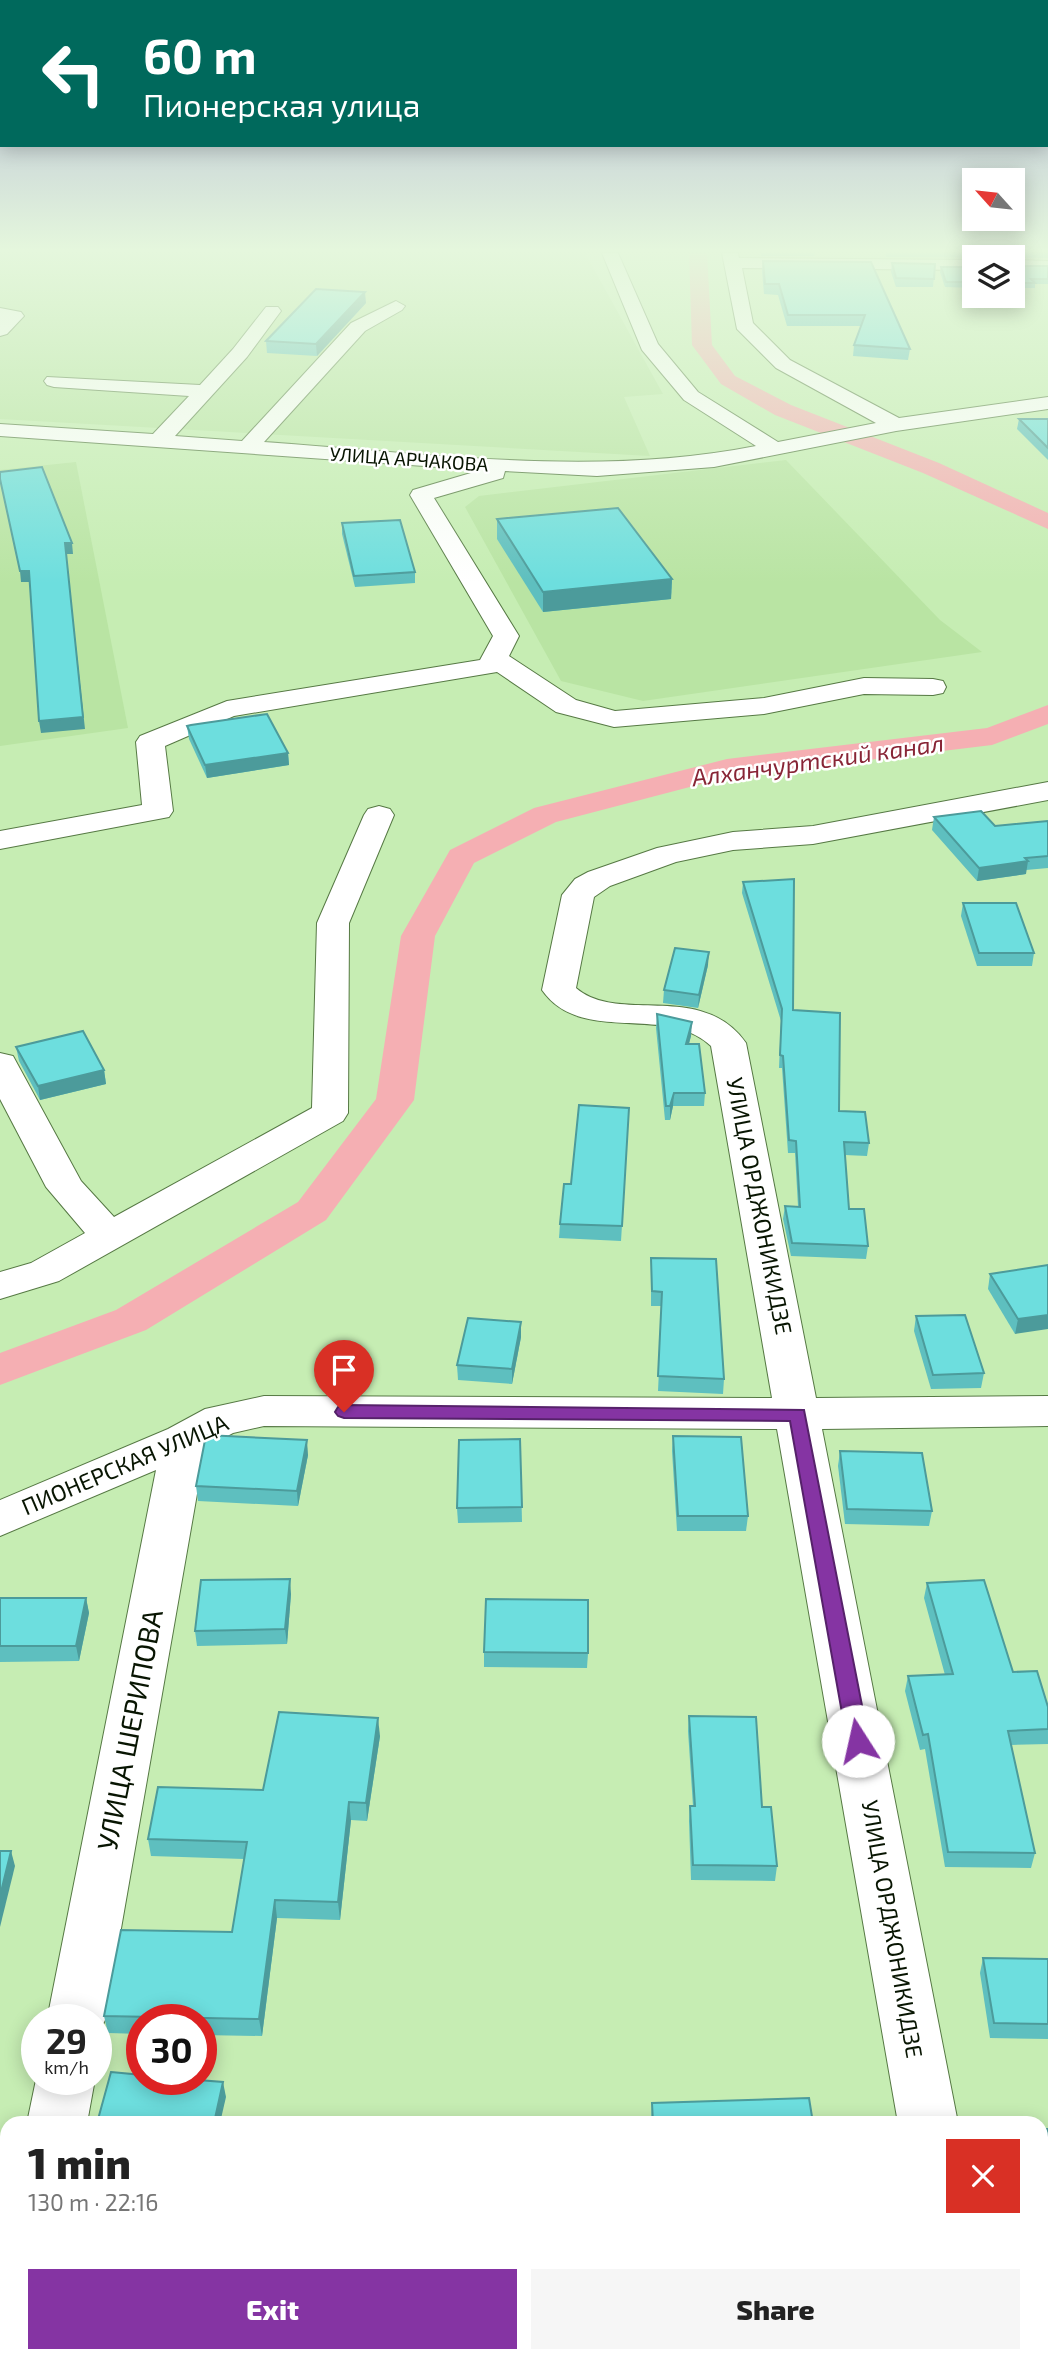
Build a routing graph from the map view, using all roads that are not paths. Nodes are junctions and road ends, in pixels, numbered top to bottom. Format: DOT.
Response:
graph roads {
  1 [pos="231,363"];
  2 [pos="325,363"];
  3 [pos="663,363"];
  4 [pos="782,363"];
  5 [pos="54,381"];
  6 [pos="205,391"];
  7 [pos="1048,403"];
  8 [pos="896,425"];
  9 [pos="0,430"];
  10 [pos="158,442"];
  11 [pos="247,448"];
  12 [pos="773,448"];
  13 [pos="520,465"];
  14 [pos="494,659"];
  15 [pos="933,687"];
  16 [pos="1048,791"];
  17 [pos="379,815"];
  18 [pos="0,840"];
  19 [pos="0,1064"];
  20 [pos="109,1235"];
  21 [pos="0,1286"];
  22 [pos="1048,1411"];
  23 [pos="798,1414"];
  24 [pos="184,1440"];
  25 [pos="0,1519"];
  26 [pos="79,2004"];
  27 [pos="62,2095"];
  28 [pos="58,2116"];
  29 [pos="927,2116"];
  1 -- 6 [label="street"];
  2 -- 11 [label="street"];
  3 -- 12 [label="street"];
  4 -- 8 [label="street"];
  5 -- 6 [label="street"];
  6 -- 10 [label="street"];
  7 -- 8 [label="street"];
  8 -- 12 [label="street, УЛИЦА АРЧАКОВА"];
  9 -- 10 [label="street, УЛИЦА АРЧАКОВА"];
  10 -- 11 [label="street, УЛИЦА АРЧАКОВА"];
  11 -- 13 [label="street, УЛИЦА АРЧАКОВА"];
  12 -- 13 [label="street, УЛИЦА АРЧАКОВА"];
  13 -- 14 [label="street"];
  14 -- 15 [label="street"];
  14 -- 18 [label="street"];
  16 -- 23 [label="street, УЛИЦА ОРДЖОНИКИДЗЕ"];
  17 -- 20 [label="street"];
  19 -- 20 [label="street"];
  20 -- 21 [label="street"];
  22 -- 23 [label="street, ПИОНЕРСКАЯ УЛИЦА"];
  23 -- 24 [label="street, ПИОНЕРСКАЯ УЛИЦА"];
  23 -- 29 [label="street, УЛИЦА ОРДЖОНИКИДЗЕ"];
  24 -- 25 [label="street, ПИОНЕРСКАЯ УЛИЦА"];
  24 -- 26 [label="street, УЛИЦА ШЕРИПОВА"];
  27 -- 28 [label="street"];
}
